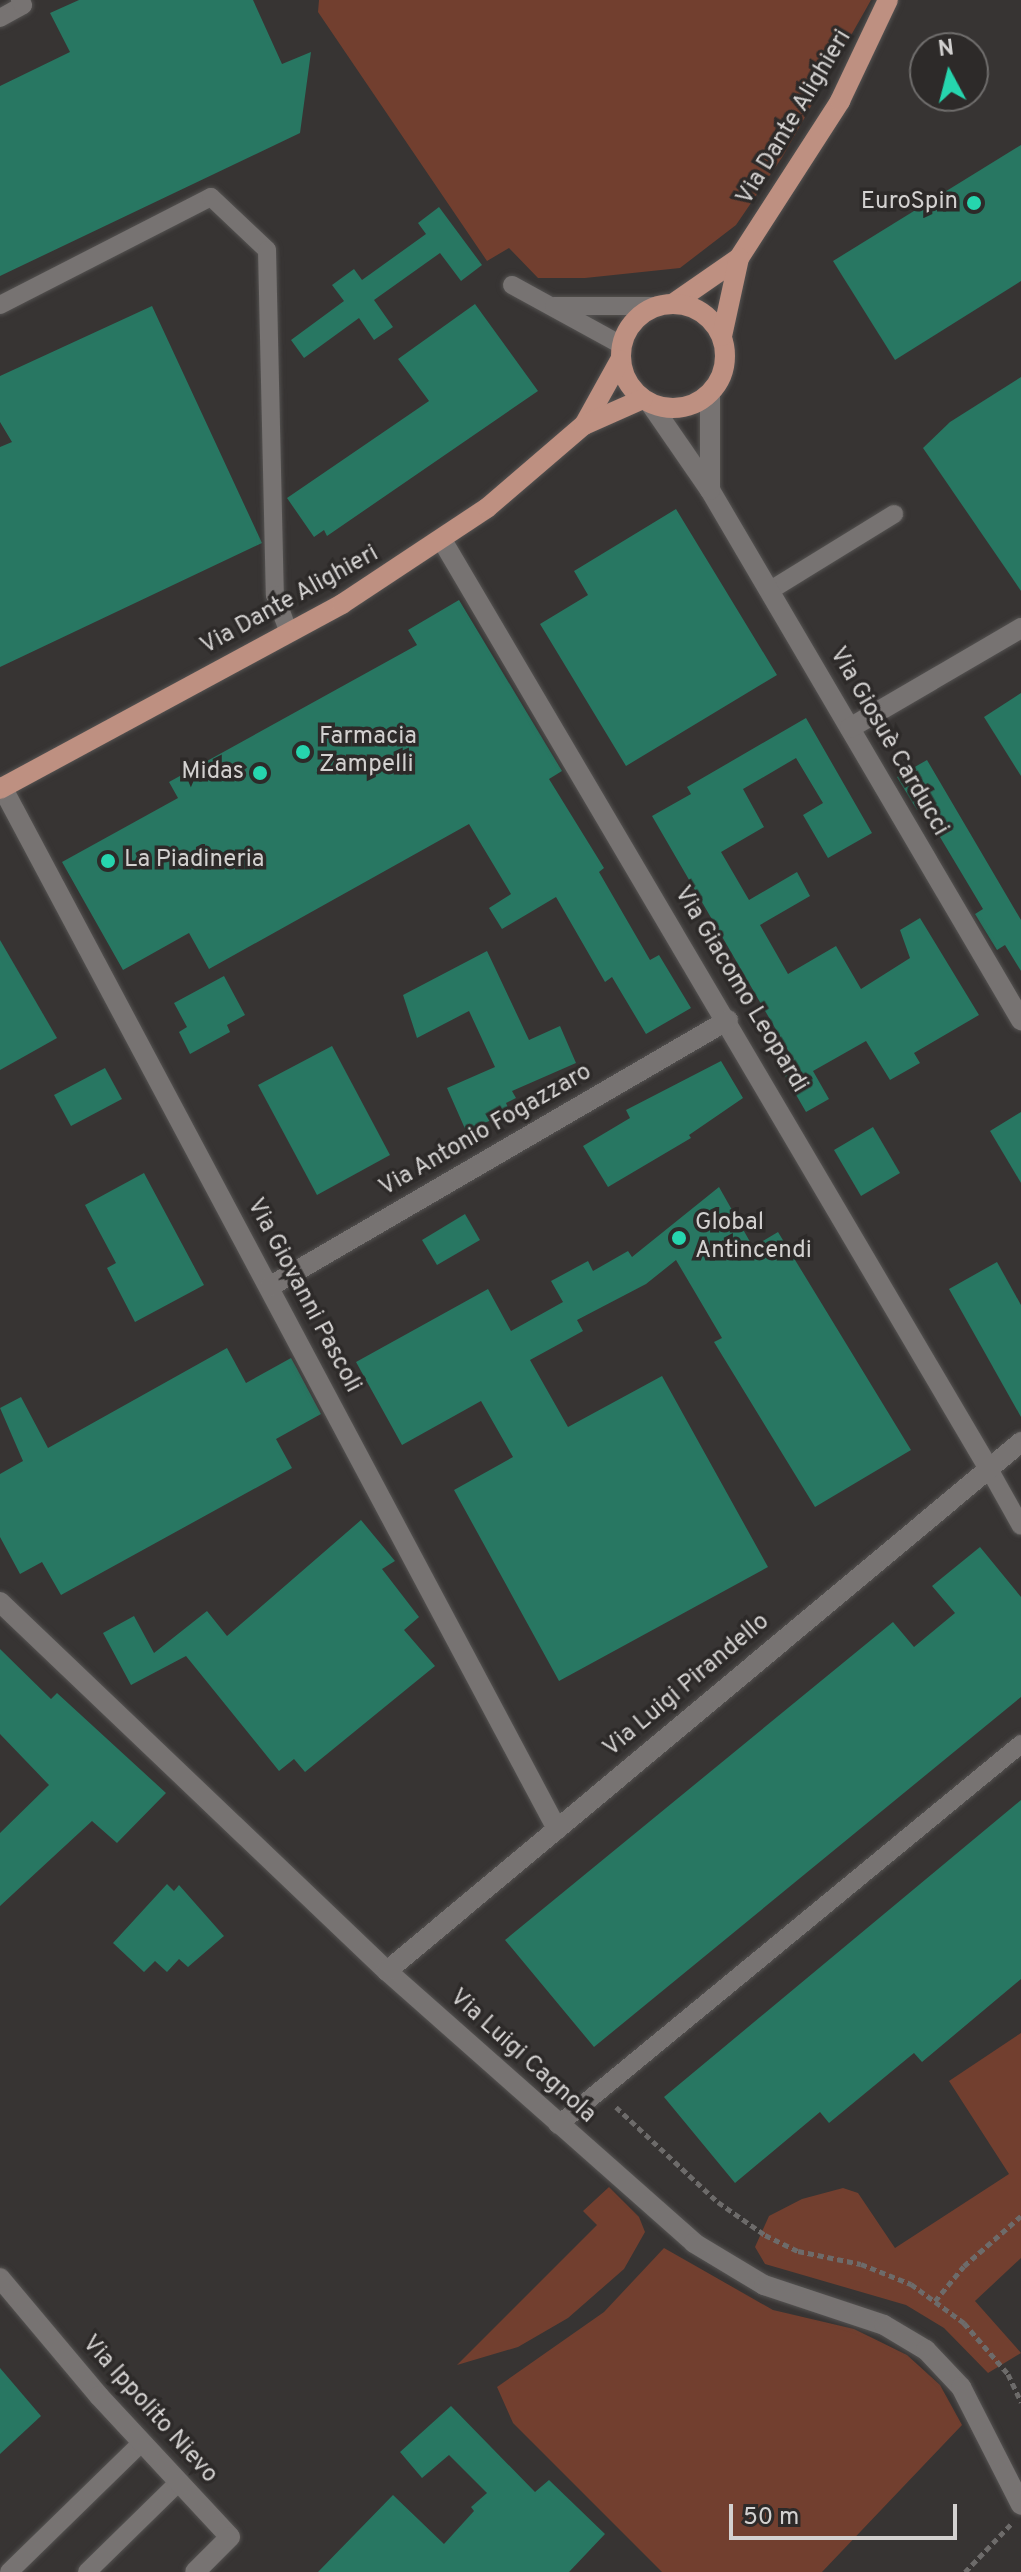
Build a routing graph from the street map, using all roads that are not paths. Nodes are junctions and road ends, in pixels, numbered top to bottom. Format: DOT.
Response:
graph roads {
  1 [pos="888,0"];
  2 [pos="25,2"];
  3 [pos="0,18"];
  4 [pos="739,258"];
  5 [pos="512,285"];
  6 [pos="0,305"];
  7 [pos="664,305"];
  8 [pos="551,306"];
  9 [pos="722,336"];
  10 [pos="621,352"];
  11 [pos="710,393"];
  12 [pos="646,401"];
  13 [pos="584,425"];
  14 [pos="710,490"];
  15 [pos="894,514"];
  16 [pos="442,540"];
  17 [pos="769,591"];
  18 [pos="1021,628"];
  19 [pos="289,633"];
  20 [pos="850,728"];
  21 [pos="1,788"];
  22 [pos="728,1020"];
  23 [pos="1021,1020"];
  24 [pos="269,1287"];
  25 [pos="1021,1442"];
  26 [pos="989,1469"];
  27 [pos="1021,1526"];
  28 [pos="0,1602"];
  29 [pos="1021,1744"];
  30 [pos="557,1829"];
  31 [pos="387,1971"];
  32 [pos="558,2125"];
  33 [pos="0,2278"];
  34 [pos="142,2442"];
  35 [pos="179,2482"];
  36 [pos="1021,2505"];
  37 [pos="9,2572"];
  38 [pos="87,2572"];
  39 [pos="195,2572"];
  1 -- 4 [label="main road, Via Dante Alighieri"];
  2 -- 3 [label="lane"];
  4 -- 7 [label="main road, Via Dante Alighieri"];
  4 -- 9 [label="main road, Via Dante Alighieri"];
  5 -- 8 [label="lane"];
  6 -- 19 [label="lane"];
  7 -- 8 [label="lane"];
  7 -- 9 [label="main road"];
  7 -- 10 [label="main road"];
  8 -- 10 [label="lane"];
  9 -- 11 [label="main road"];
  10 -- 12 [label="main road"];
  10 -- 13 [label="main road, Via Dante Alighieri"];
  11 -- 12 [label="main road"];
  11 -- 14 [label="street"];
  12 -- 13 [label="main road, Via Dante Alighieri"];
  12 -- 14 [label="street, Via Giosuè Carducci"];
  13 -- 16 [label="main road, Via Dante Alighieri"];
  14 -- 17 [label="street, Via Giosuè Carducci"];
  15 -- 17 [label="lane"];
  16 -- 19 [label="main road, Via Dante Alighieri"];
  16 -- 22 [label="street, Via Giacomo Leopardi"];
  17 -- 20 [label="street, Via Giosuè Carducci"];
  18 -- 20 [label="street"];
  19 -- 21 [label="main road, Via Dante Alighieri"];
  20 -- 23 [label="street, Via Giosuè Carducci"];
  21 -- 24 [label="street, Via Giovanni Pascoli"];
  22 -- 24 [label="street, Via Antonio Fogazzaro"];
  22 -- 26 [label="street, Via Giacomo Leopardi"];
  24 -- 30 [label="street, Via Giovanni Pascoli"];
  25 -- 26 [label="street, Via Luigi Pirandello"];
  26 -- 27 [label="lane"];
  26 -- 30 [label="street, Via Luigi Pirandello"];
  28 -- 31 [label="street, Via Luigi Cagnola"];
  29 -- 32 [label="lane"];
  30 -- 31 [label="street, Via Luigi Pirandello"];
  31 -- 32 [label="street, Via Luigi Cagnola"];
  32 -- 36 [label="street, Via Luigi Cagnola"];
  33 -- 34 [label="street, Via Ippolito Nievo"];
  34 -- 35 [label="street, Via Ippolito Nievo"];
  34 -- 37 [label="lane"];
  35 -- 38 [label="lane"];
  35 -- 39 [label="street, Via Ippolito Nievo"];
}
